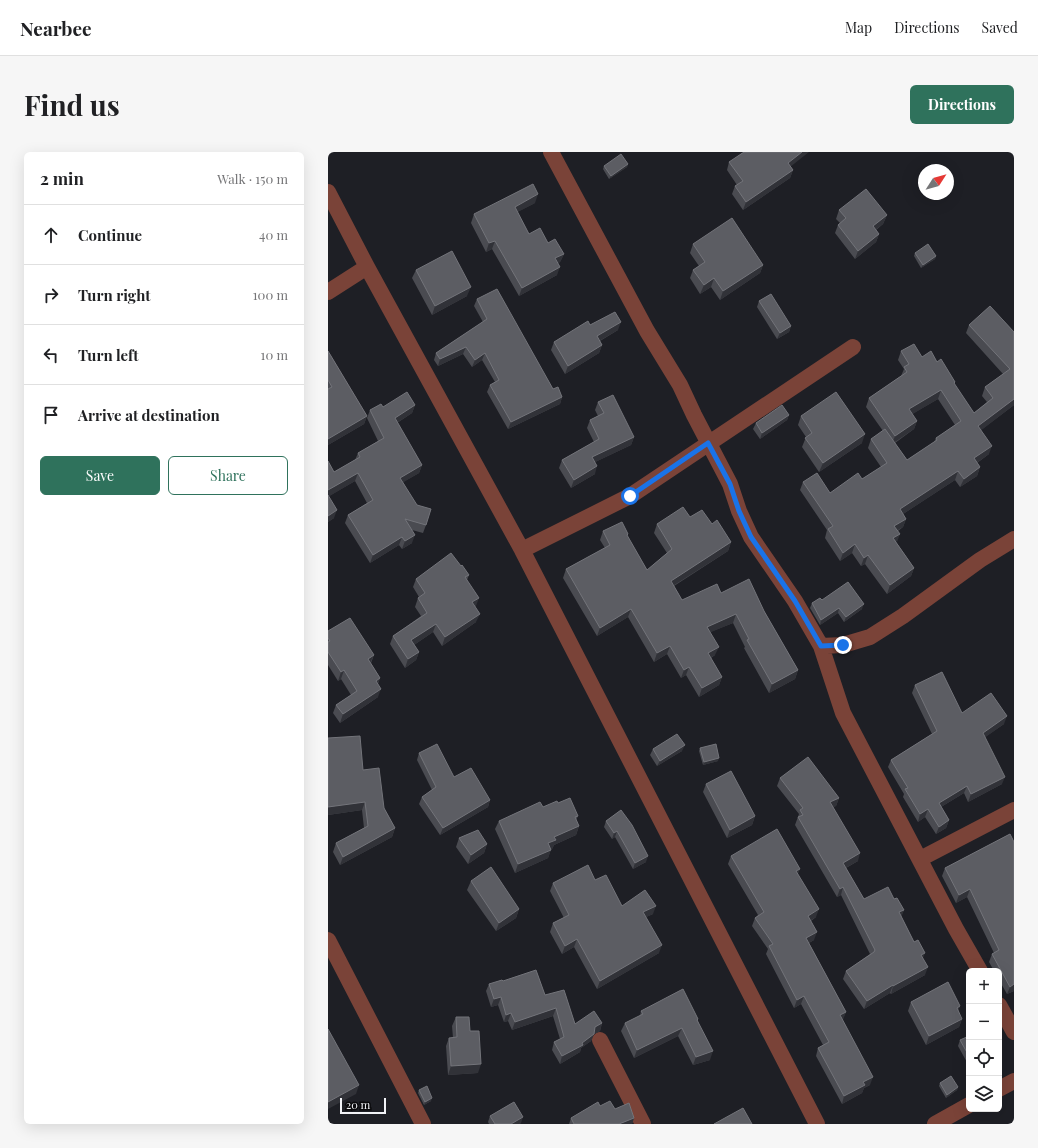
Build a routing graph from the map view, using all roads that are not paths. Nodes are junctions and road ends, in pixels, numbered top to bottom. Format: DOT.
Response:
graph roads {
  1 [pos="551,152"];
  2 [pos="328,192"];
  3 [pos="367,267"];
  4 [pos="328,292"];
  5 [pos="853,347"];
  6 [pos="708,443"];
  7 [pos="1014,539"];
  8 [pos="522,550"];
  9 [pos="821,646"];
  10 [pos="1014,810"];
  11 [pos="920,859"];
  12 [pos="328,940"];
  13 [pos="978,968"];
  14 [pos="1002,1010"];
  15 [pos="1014,1032"];
  16 [pos="600,1040"];
  17 [pos="1014,1081"];
  18 [pos="1002,1087"];
  19 [pos="966,1108"];
  20 [pos="423,1124"];
  21 [pos="643,1124"];
  22 [pos="817,1124"];
  23 [pos="935,1124"];
  1 -- 6 [label="street"];
  2 -- 3 [label="street"];
  3 -- 4 [label="street"];
  3 -- 8 [label="street"];
  5 -- 6 [label="street"];
  6 -- 8 [label="street"];
  6 -- 9 [label="street"];
  7 -- 9 [label="street"];
  8 -- 22 [label="street"];
  9 -- 11 [label="street"];
  10 -- 11 [label="street"];
  11 -- 13 [label="street"];
  12 -- 20 [label="street"];
  14 -- 15 [label="street"];
  16 -- 21 [label="street"];
  17 -- 18 [label="street"];
  19 -- 23 [label="street"];
}
